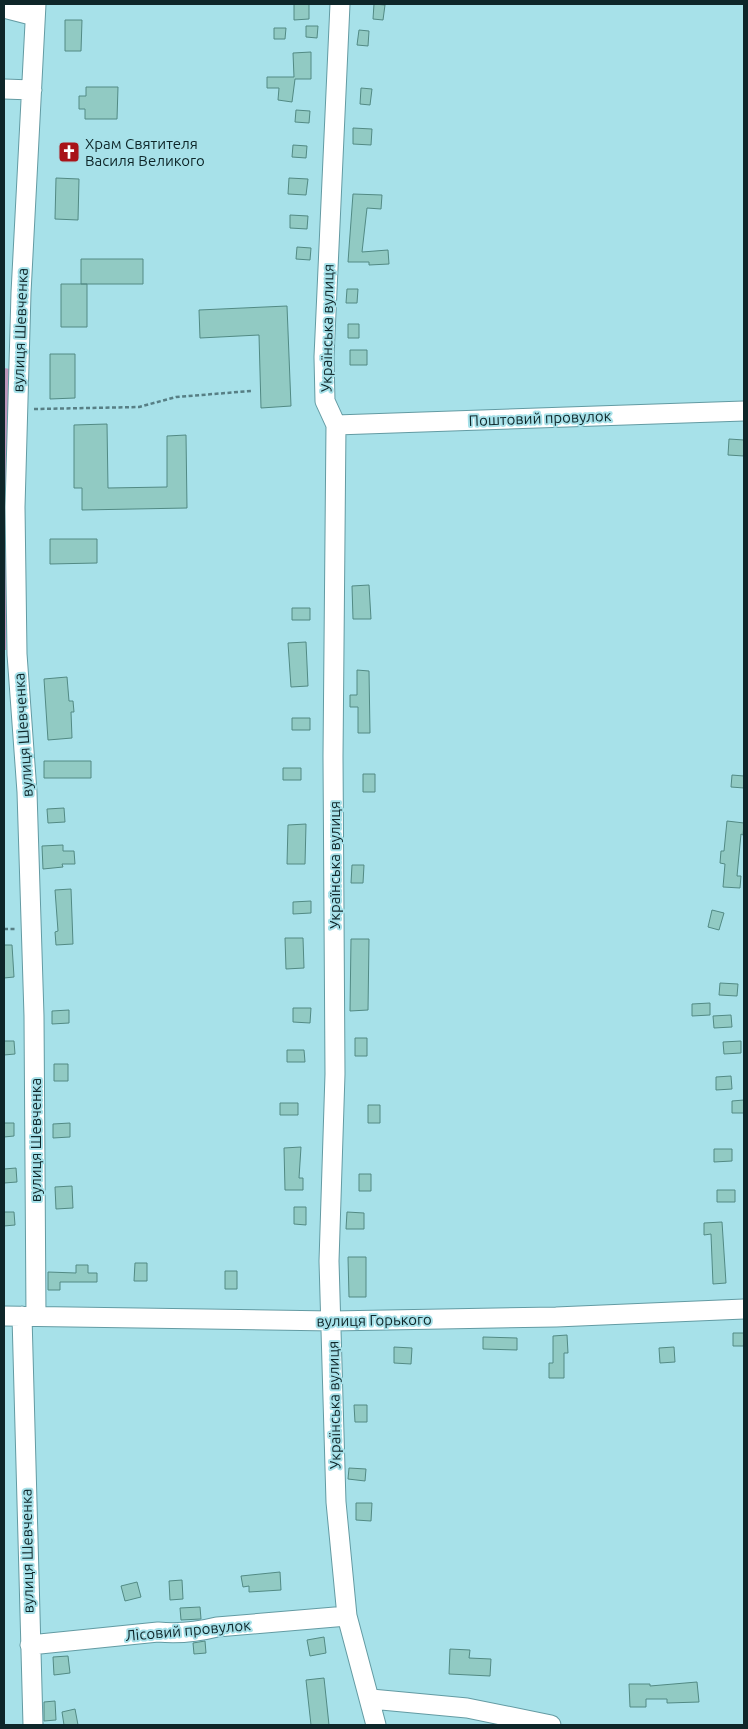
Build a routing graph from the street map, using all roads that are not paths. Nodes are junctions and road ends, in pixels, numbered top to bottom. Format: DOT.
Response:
graph roads {
  1 [pos="340,4"];
  2 [pos="4,8"];
  3 [pos="36,10"];
  4 [pos="4,89"];
  5 [pos="32,90"];
  6 [pos="744,411"];
  7 [pos="336,426"];
  8 [pos="744,1309"];
  9 [pos="21,1316"];
  10 [pos="332,1321"];
  11 [pos="347,1616"];
  12 [pos="30,1646"];
  13 [pos="371,1699"];
  14 [pos="33,1725"];
  15 [pos="376,1725"];
  16 [pos="550,1725"];
  1 -- 7 [label="street, Українська вулиця"];
  2 -- 3 [label="street"];
  3 -- 5 [label="street, вулиця Шевченка"];
  4 -- 5 [label="street"];
  5 -- 9 [label="street, вулиця Шевченка"];
  6 -- 7 [label="street, Поштовий провулок"];
  7 -- 10 [label="street, Українська вулиця"];
  8 -- 10 [label="street, вулиця Горького"];
  9 -- 10 [label="street, вулиця Горького"];
  9 -- 12 [label="street, вулиця Шевченка"];
  10 -- 11 [label="street, Українська вулиця"];
  11 -- 12 [label="street, Лісовий провулок"];
  11 -- 13 [label="street, Українська вулиця"];
  12 -- 14 [label="street, вулиця Шевченка"];
  13 -- 15 [label="street, Українська вулиця"];
  13 -- 16 [label="street"];
}
